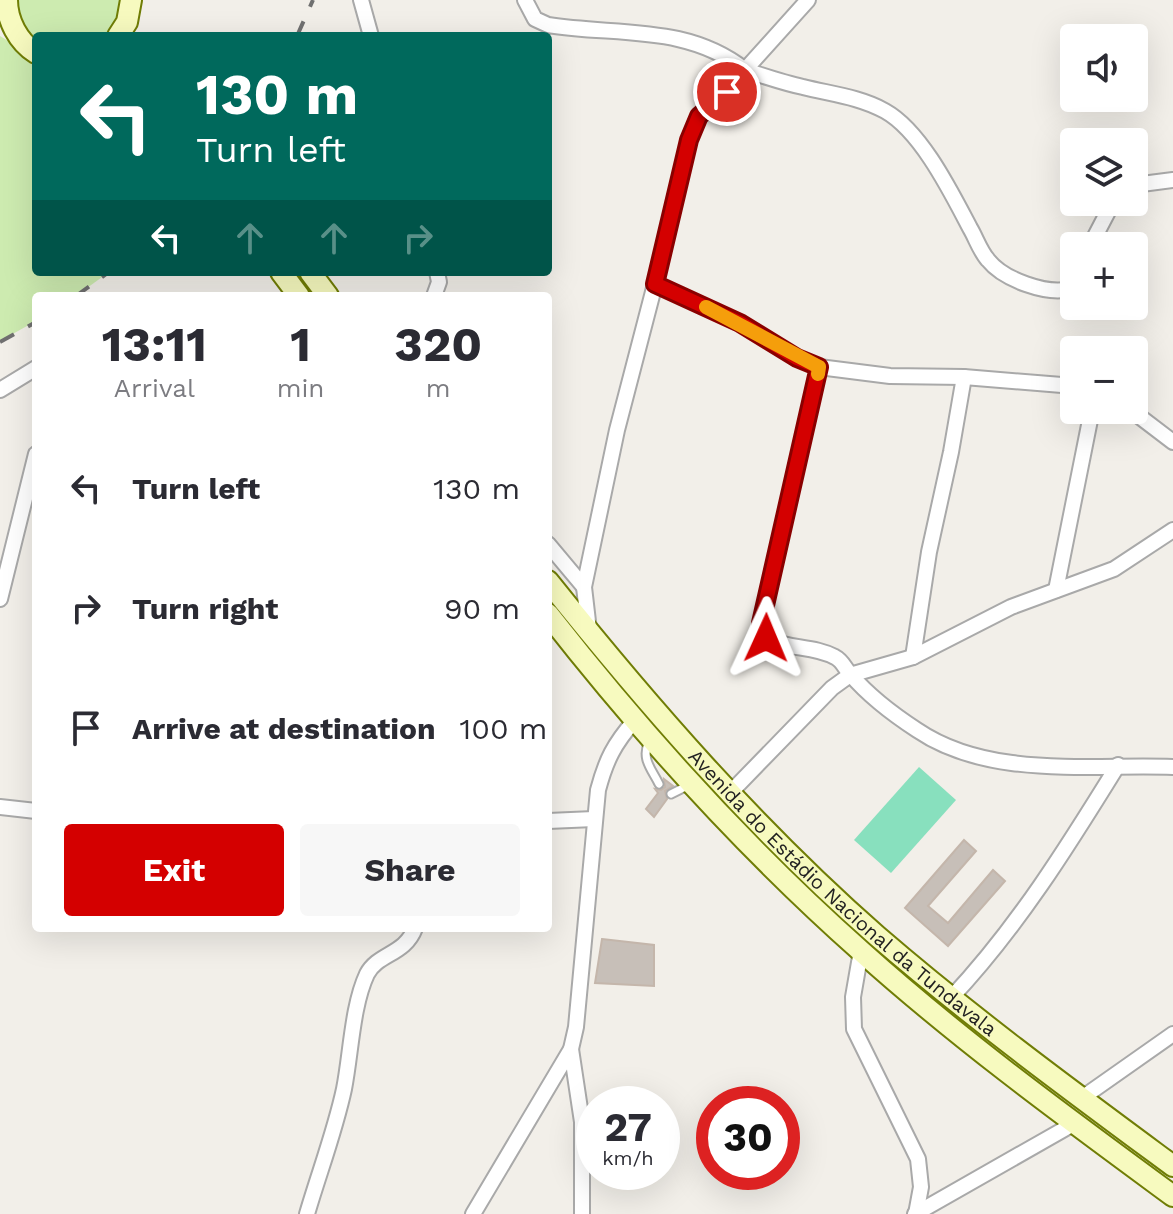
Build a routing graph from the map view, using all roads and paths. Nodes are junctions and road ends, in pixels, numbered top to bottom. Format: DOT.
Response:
graph roads {
  1 [pos="132,0"];
  2 [pos="361,0"];
  3 [pos="525,0"];
  4 [pos="808,0"];
  5 [pos="5,15"];
  6 [pos="121,32"];
  7 [pos="140,32"];
  8 [pos="370,32"];
  9 [pos="32,51"];
  10 [pos="745,70"];
  11 [pos="1173,180"];
  12 [pos="1148,183"];
  13 [pos="655,284"];
  14 [pos="1060,292"];
  15 [pos="819,367"];
  16 [pos="32,370"];
  17 [pos="964,377"];
  18 [pos="1060,385"];
  19 [pos="0,390"];
  20 [pos="1148,423"];
  21 [pos="1089,424"];
  22 [pos="1173,442"];
  23 [pos="32,470"];
  24 [pos="1173,530"];
  25 [pos="552,549"];
  26 [pos="552,586"];
  27 [pos="584,587"];
  28 [pos="1056,590"];
  29 [pos="0,599"];
  30 [pos="552,619"];
  31 [pos="590,633"];
  32 [pos="913,657"];
  33 [pos="850,675"];
  34 [pos="635,720"];
  35 [pos="650,739"];
  36 [pos="1118,765"];
  37 [pos="1173,767"];
  38 [pos="692,783"];
  39 [pos="659,784"];
  40 [pos="730,793"];
  41 [pos="671,794"];
  42 [pos="0,807"];
  43 [pos="32,811"];
  44 [pos="594,819"];
  45 [pos="552,821"];
  46 [pos="413,932"];
  47 [pos="861,951"];
  48 [pos="951,998"];
  49 [pos="1173,1034"];
  50 [pos="571,1049"];
  51 [pos="1082,1098"];
  52 [pos="1075,1123"];
  53 [pos="1173,1166"];
  54 [pos="1173,1196"];
  55 [pos="307,1214"];
  56 [pos="473,1214"];
  57 [pos="582,1214"];
  58 [pos="915,1214"];
  1 -- 6 [label="street"];
  1 -- 7 [label="street"];
  2 -- 8 [label="street"];
  3 -- 10 [label="street"];
  4 -- 10 [label="street"];
  5 -- 9 [label="street"];
  10 -- 13 [label="street"];
  10 -- 14 [label="street"];
  11 -- 12 [label="street"];
  13 -- 15 [label="street"];
  13 -- 27 [label="street"];
  15 -- 17 [label="street"];
  15 -- 33 [label="street"];
  16 -- 19 [label="street"];
  17 -- 18 [label="street"];
  17 -- 32 [label="street"];
  20 -- 22 [label="street"];
  21 -- 28 [label="street"];
  23 -- 29 [label="street"];
  24 -- 28 [label="street"];
  25 -- 27 [label="street"];
  26 -- 31 [label="street, Avenida do Estádio Nacional da Tundavala"];
  27 -- 31 [label="street"];
  28 -- 32 [label="street"];
  30 -- 34 [label="street, Avenida do Estádio Nacional da Tundavala"];
  31 -- 40 [label="street, Avenida do Estádio Nacional da Tundavala"];
  32 -- 33 [label="street"];
  33 -- 36 [label="street"];
  33 -- 40 [label="street"];
  34 -- 35 [label="street, Avenida do Estádio Nacional da Tundavala"];
  34 -- 44 [label="street"];
  35 -- 38 [label="street, Avenida do Estádio Nacional da Tundavala"];
  35 -- 39 [label="lane"];
  36 -- 37 [label="street"];
  36 -- 48 [label="street"];
  38 -- 41 [label="lane"];
  38 -- 47 [label="street, Avenida do Estádio Nacional da Tundavala"];
  40 -- 48 [label="street, Avenida do Estádio Nacional da Tundavala"];
  42 -- 43 [label="street"];
  44 -- 45 [label="street"];
  44 -- 50 [label="street"];
  46 -- 55 [label="street"];
  47 -- 52 [label="street, Avenida do Estádio Nacional da Tundavala"];
  47 -- 58 [label="street"];
  48 -- 51 [label="street, Avenida do Estádio Nacional da Tundavala"];
  49 -- 51 [label="street"];
  50 -- 56 [label="street"];
  50 -- 57 [label="street"];
  51 -- 53 [label="street, Avenida do Estádio Nacional da Tundavala"];
  52 -- 54 [label="street, Avenida do Estádio Nacional da Tundavala"];
  52 -- 58 [label="street"];
}
